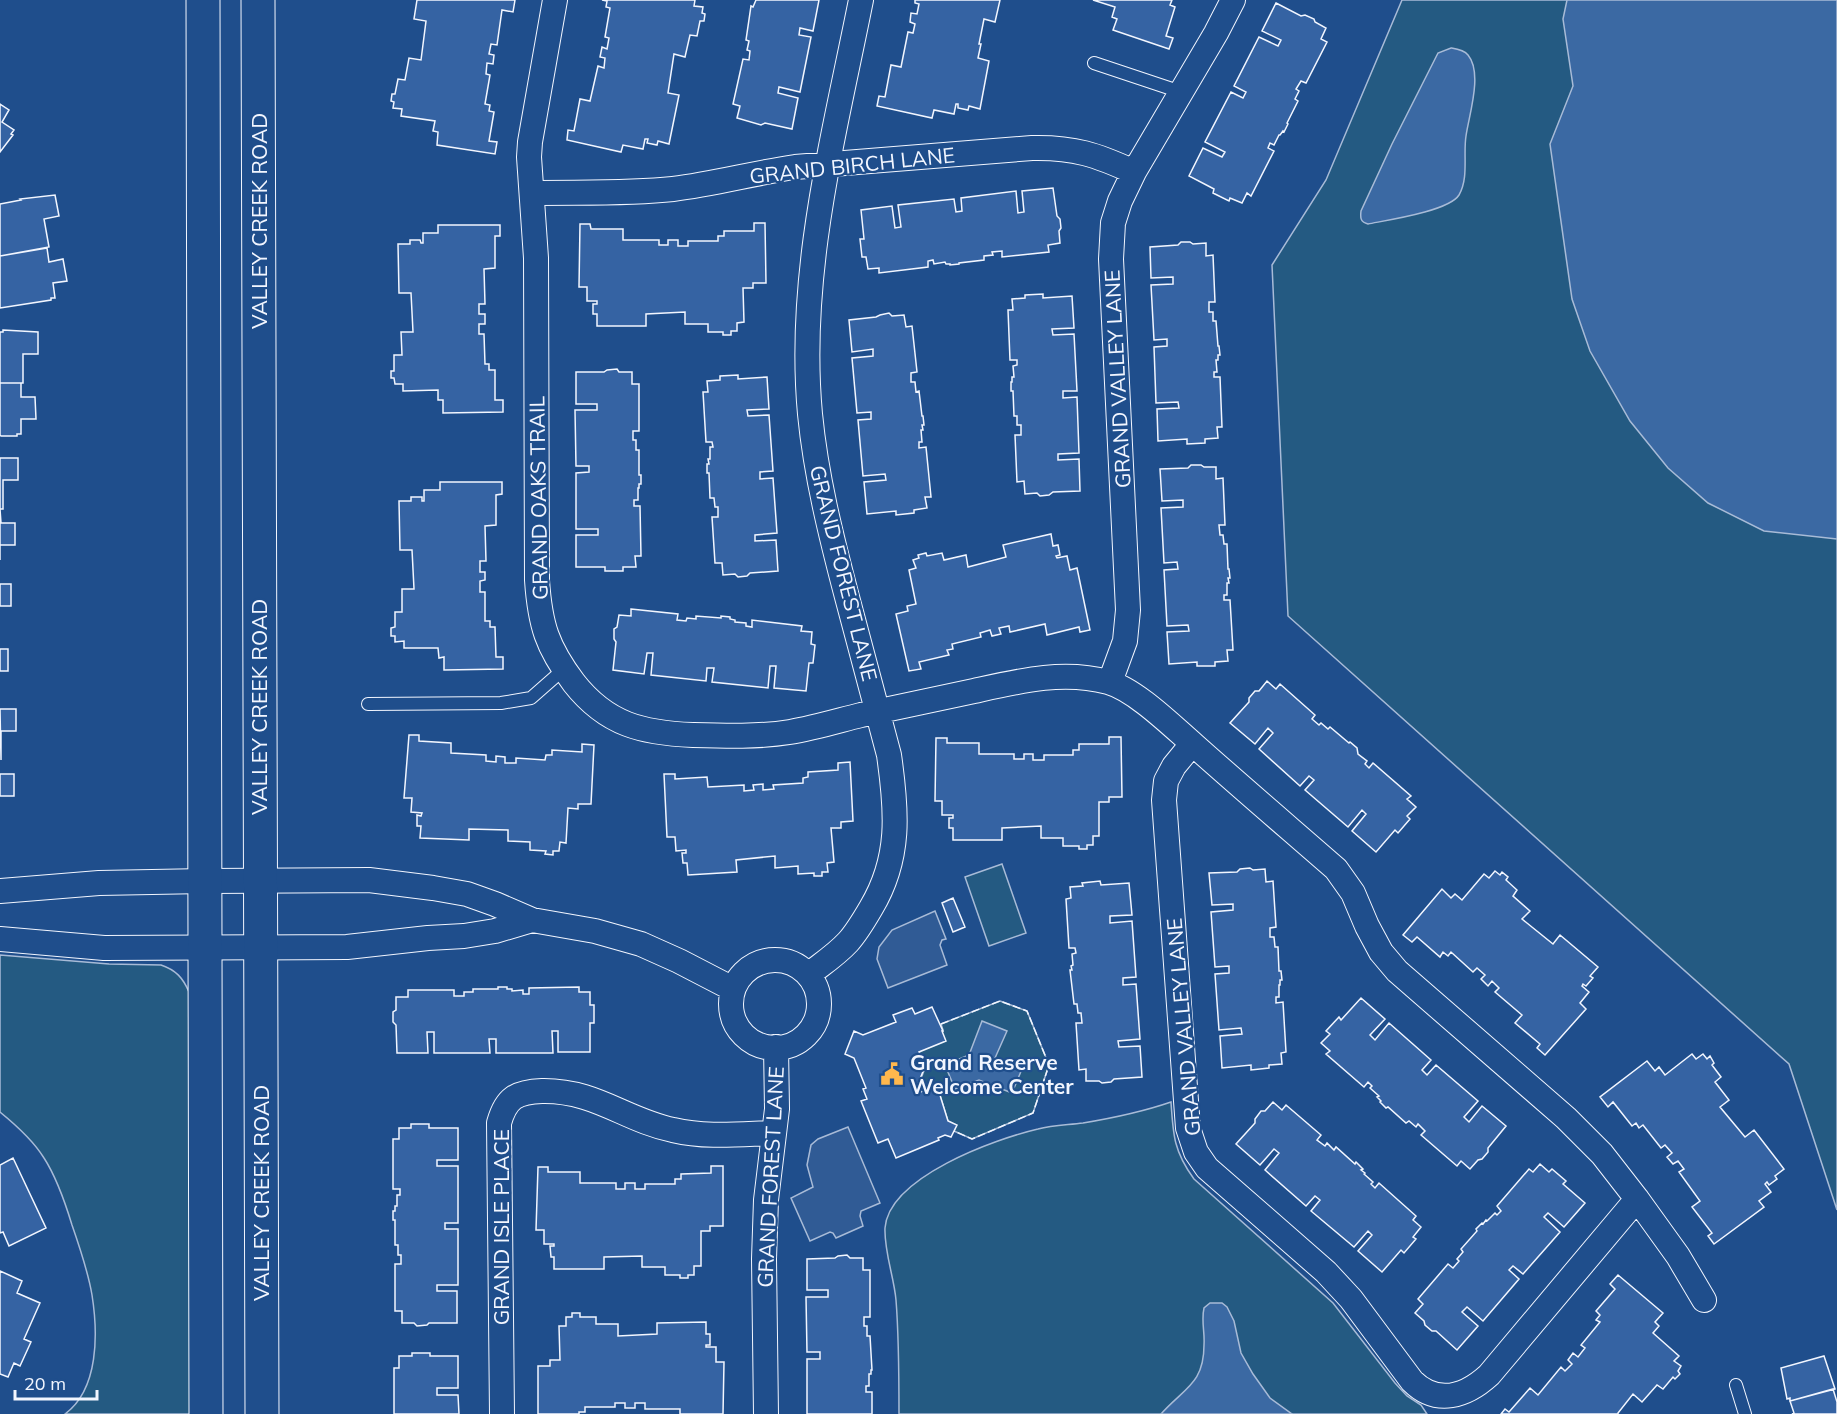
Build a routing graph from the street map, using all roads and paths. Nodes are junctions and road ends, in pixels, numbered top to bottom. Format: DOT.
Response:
graph roads {
  1 [pos="203,0"];
  2 [pos="258,0"];
  3 [pos="555,0"];
  4 [pos="861,0"];
  5 [pos="1233,0"];
  6 [pos="1094,63"];
  7 [pos="1181,92"];
  8 [pos="828,164"];
  9 [pos="1134,172"];
  10 [pos="532,193"];
  11 [pos="564,669"];
  12 [pos="1110,682"];
  13 [pos="368,704"];
  14 [pos="878,712"];
  15 [pos="1192,744"];
  16 [pos="260,880"];
  17 [pos="204,881"];
  18 [pos="0,891"];
  19 [pos="532,920"];
  20 [pos="0,939"];
  21 [pos="204,947"];
  22 [pos="260,947"];
  23 [pos="808,975"];
  24 [pos="733,989"];
  25 [pos="776,1047"];
  26 [pos="774,1133"];
  27 [pos="1637,1199"];
  28 [pos="1704,1300"];
  29 [pos="1736,1385"];
  30 [pos="206,1414"];
  31 [pos="262,1414"];
  32 [pos="502,1414"];
  33 [pos="766,1414"];
  34 [pos="1745,1414"];
  1 -- 17 [label="main road"];
  2 -- 16 [label="main road, VALLEY CREEK ROAD"];
  3 -- 10 [label="street, GRAND OAKS TRAIL"];
  4 -- 8 [label="street, GRAND FOREST LANE"];
  5 -- 7 [label="street, GRAND VALLEY LANE"];
  6 -- 7 [label="lane"];
  7 -- 9 [label="street, GRAND VALLEY LANE"];
  8 -- 9 [label="street, GRAND BIRCH LANE"];
  8 -- 10 [label="street, GRAND BIRCH LANE"];
  8 -- 14 [label="street, GRAND FOREST LANE"];
  9 -- 12 [label="street, GRAND VALLEY LANE"];
  10 -- 11 [label="street, GRAND OAKS TRAIL"];
  11 -- 13 [label="lane"];
  11 -- 14 [label="street, GRAND OAKS TRAIL"];
  12 -- 14 [label="street, GRAND OAKS TRAIL"];
  12 -- 15 [label="street"];
  14 -- 23 [label="street, GRAND FOREST LANE"];
  15 -- 27 [label="street"];
  15 -- 27 [label="street, GRAND VALLEY LANE"];
  16 -- 17 [label="street"];
  16 -- 19 [label="street"];
  16 -- 22 [label="main road, VALLEY CREEK ROAD"];
  17 -- 18 [label="street"];
  17 -- 21 [label="main road"];
  19 -- 22 [label="street"];
  19 -- 24 [label="street"];
  20 -- 21 [label="street"];
  21 -- 22 [label="street"];
  21 -- 30 [label="main road"];
  22 -- 31 [label="main road, VALLEY CREEK ROAD"];
  23 -- 24 [label="street"];
  23 -- 25 [label="street"];
  24 -- 25 [label="street"];
  25 -- 26 [label="street, GRAND FOREST LANE"];
  26 -- 32 [label="street, GRAND ISLE PLACE"];
  26 -- 33 [label="street, GRAND FOREST LANE"];
  27 -- 28 [label="street"];
  29 -- 34 [label="lane"];
}
